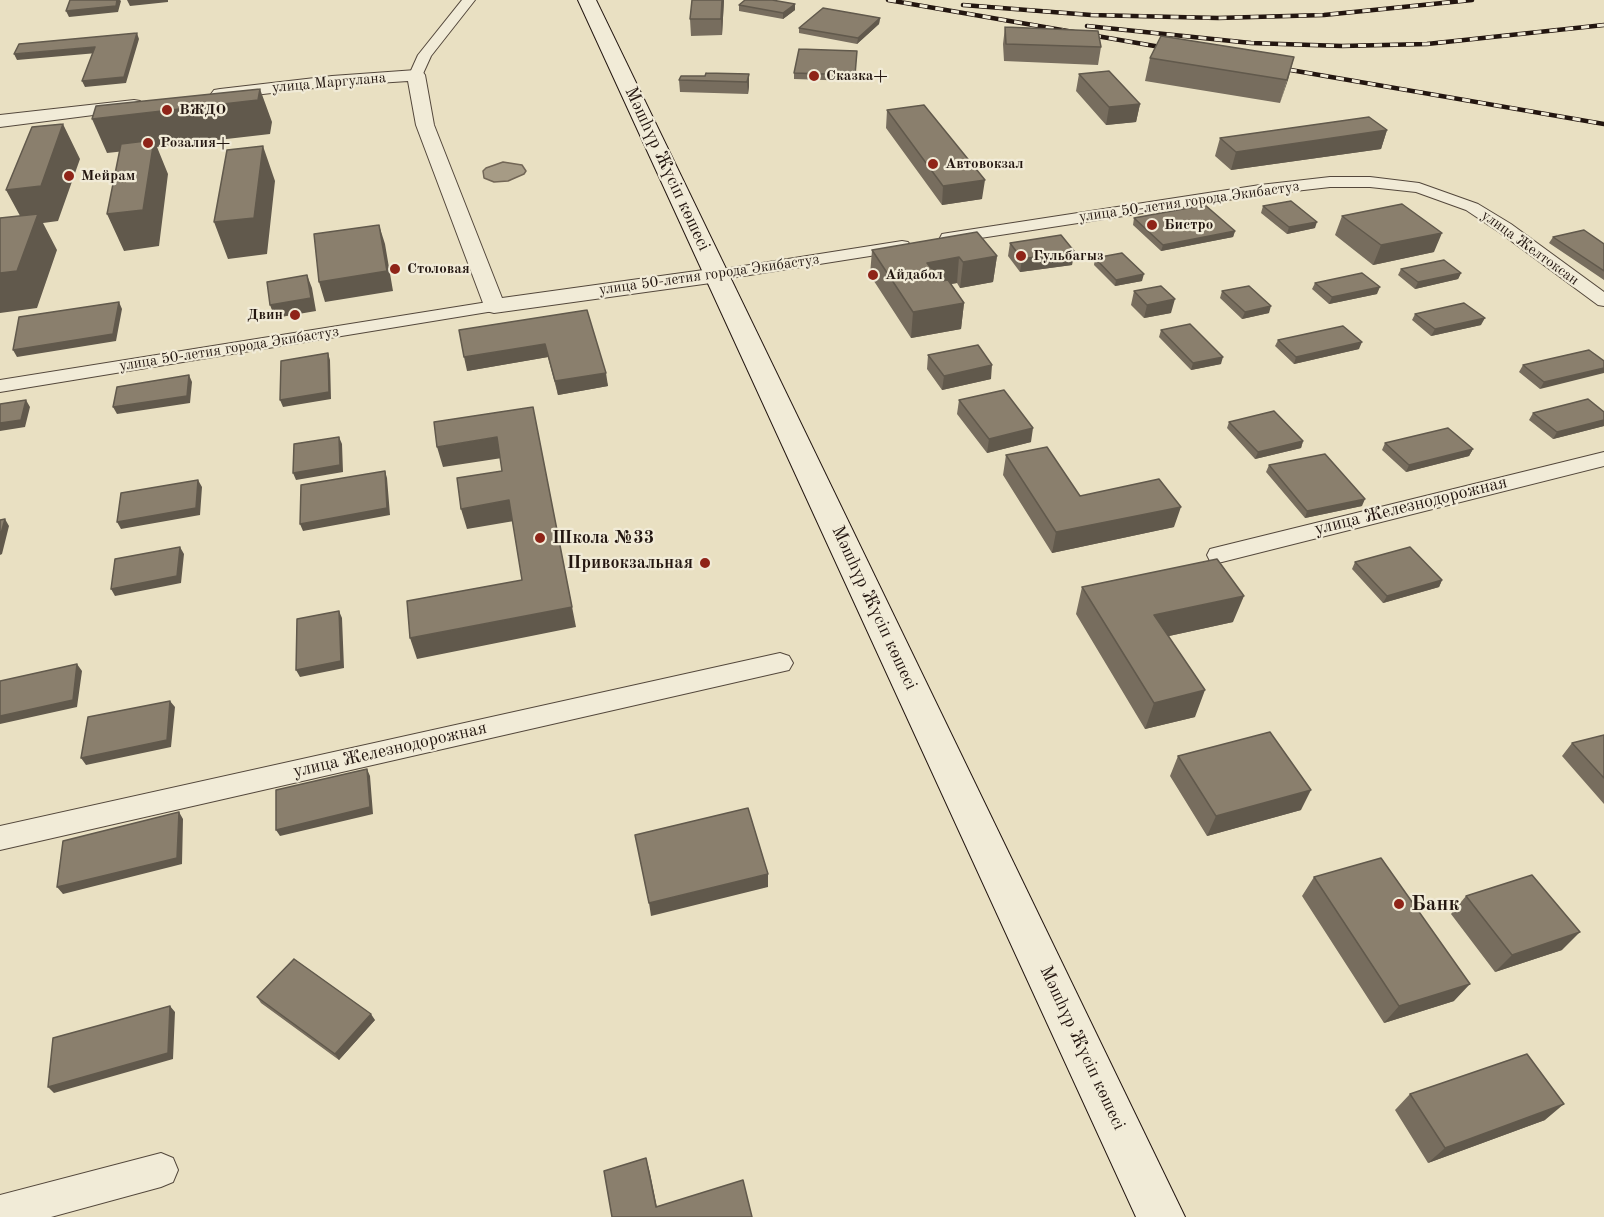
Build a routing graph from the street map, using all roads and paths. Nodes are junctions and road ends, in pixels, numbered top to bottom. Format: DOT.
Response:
graph roads {
  1 [pos="469,0"];
  2 [pos="587,0"];
  3 [pos="416,75"];
  4 [pos="201,97"];
  5 [pos="154,103"];
  6 [pos="0,121"];
  7 [pos="1419,189"];
  8 [pos="718,275"];
  9 [pos="1604,301"];
  10 [pos="494,306"];
  11 [pos="0,386"];
  12 [pos="1604,459"];
  13 [pos="1218,555"];
  14 [pos="780,663"];
  15 [pos="0,838"];
  16 [pos="161,1170"];
  17 [pos="0,1213"];
  18 [pos="1161,1217"];
  1 -- 3 [label="street"];
  2 -- 8 [label="main road, Мәшһүр Жүсіп көшесі"];
  3 -- 4 [label="street, улица Маргулана"];
  3 -- 10 [label="street"];
  5 -- 6 [label="street"];
  7 -- 8 [label="street, улица 50-летия города Экибастуз"];
  7 -- 9 [label="street, улица Желтоксан"];
  8 -- 10 [label="street, улица 50-летия города Экибастуз"];
  8 -- 18 [label="main road, Мәшһүр Жүсіп көшесі"];
  10 -- 11 [label="street, улица 50-летия города Экибастуз"];
  12 -- 13 [label="street, улица Железнодорожная"];
  14 -- 15 [label="street, улица Железнодорожная"];
  16 -- 17 [label="street"];
}
